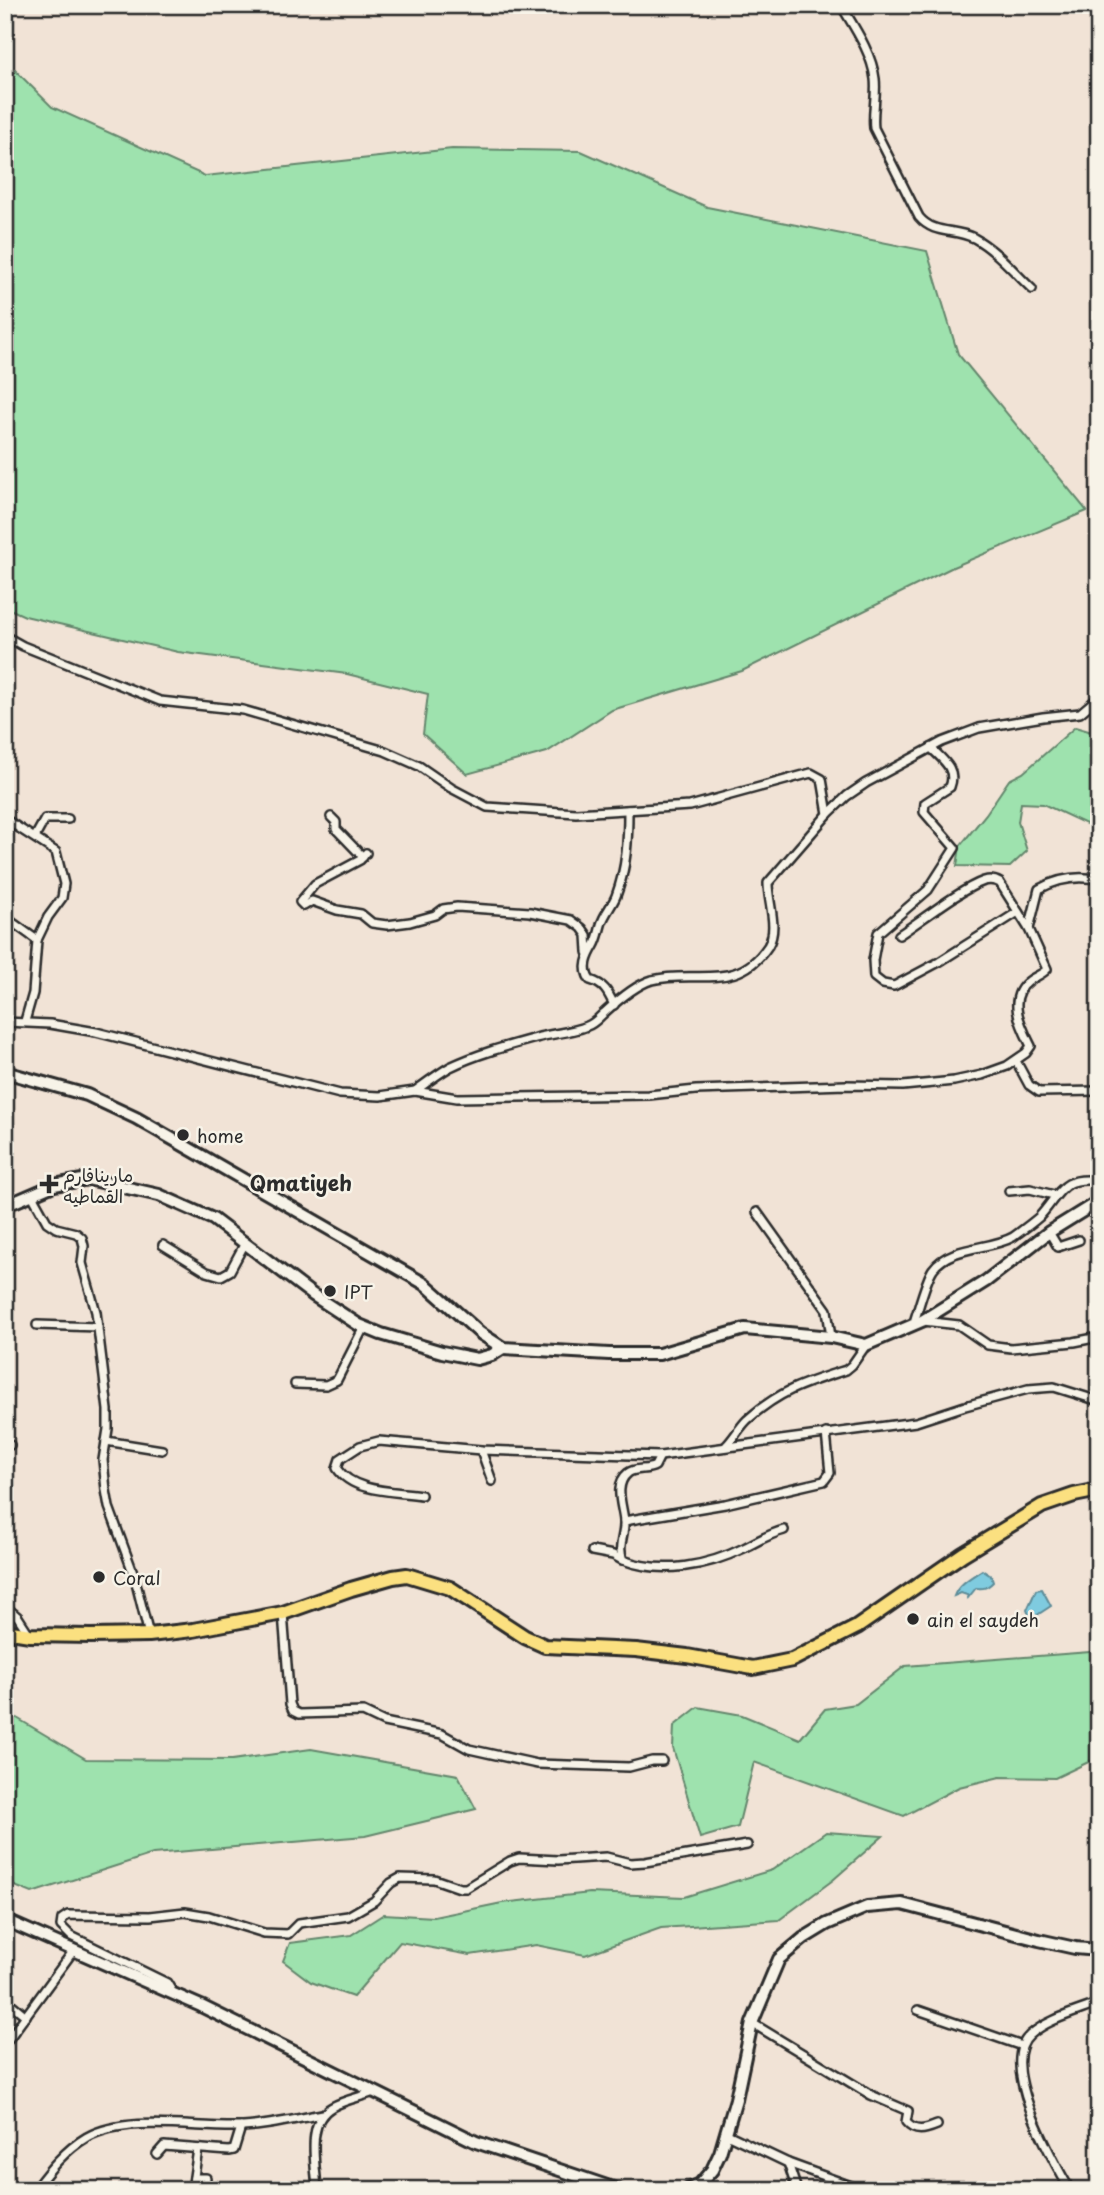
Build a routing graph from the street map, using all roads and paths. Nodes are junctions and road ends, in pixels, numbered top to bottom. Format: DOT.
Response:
graph roads {
  1 [pos="841,5"];
  2 [pos="1032,289"];
  3 [pos="5,636"];
  4 [pos="1099,696"];
  5 [pos="931,748"];
  6 [pos="628,810"];
  7 [pos="828,814"];
  8 [pos="331,817"];
  9 [pos="5,819"];
  10 [pos="68,819"];
  11 [pos="35,837"];
  12 [pos="1099,880"];
  13 [pos="1018,912"];
  14 [pos="5,917"];
  15 [pos="1029,929"];
  16 [pos="899,935"];
  17 [pos="37,940"];
  18 [pos="588,953"];
  19 [pos="614,1005"];
  20 [pos="25,1021"];
  21 [pos="5,1022"];
  22 [pos="1016,1061"];
  23 [pos="5,1072"];
  24 [pos="415,1091"];
  25 [pos="1099,1091"];
  26 [pos="1099,1181"];
  27 [pos="1009,1191"];
  28 [pos="32,1195"];
  29 [pos="1054,1195"];
  30 [pos="1099,1202"];
  31 [pos="5,1206"];
  32 [pos="757,1212"];
  33 [pos="1049,1232"];
  34 [pos="1079,1240"];
  35 [pos="245,1243"];
  36 [pos="163,1245"];
  37 [pos="918,1323"];
  38 [pos="37,1325"];
  39 [pos="98,1326"];
  40 [pos="364,1327"];
  41 [pos="831,1337"];
  42 [pos="1099,1337"];
  43 [pos="866,1345"];
  44 [pos="503,1348"];
  45 [pos="295,1384"];
  46 [pos="1099,1401"];
  47 [pos="826,1433"];
  48 [pos="106,1441"];
  49 [pos="726,1446"];
  50 [pos="162,1450"];
  51 [pos="481,1450"];
  52 [pos="660,1456"];
  53 [pos="492,1481"];
  54 [pos="1099,1490"];
  55 [pos="421,1495"];
  56 [pos="624,1521"];
  57 [pos="784,1530"];
  58 [pos="592,1551"];
  59 [pos="623,1560"];
  60 [pos="5,1606"];
  61 [pos="283,1613"];
  62 [pos="5,1631"];
  63 [pos="30,1635"];
  64 [pos="149,1635"];
  65 [pos="662,1762"];
  66 [pos="747,1845"];
  67 [pos="5,1920"];
  68 [pos="74,1950"];
  69 [pos="1099,1950"];
  70 [pos="174,1995"];
  71 [pos="5,1999"];
  72 [pos="1099,2003"];
  73 [pos="918,2010"];
  74 [pos="26,2016"];
  75 [pos="752,2024"];
  76 [pos="5,2044"];
  77 [pos="1022,2046"];
  78 [pos="374,2092"];
  79 [pos="322,2114"];
  80 [pos="937,2124"];
  81 [pos="241,2127"];
  82 [pos="727,2134"];
  83 [pos="198,2149"];
  84 [pos="157,2154"];
  85 [pos="788,2163"];
  86 [pos="194,2178"];
  87 [pos="206,2178"];
  88 [pos="852,2186"];
  89 [pos="34,2190"];
  90 [pos="192,2190"];
  91 [pos="317,2190"];
  92 [pos="619,2190"];
  93 [pos="687,2190"];
  94 [pos="797,2190"];
  95 [pos="1070,2190"];
  1 -- 2 [label="street"];
  3 -- 6 [label="street"];
  4 -- 5 [label="street"];
  5 -- 7 [label="street"];
  5 -- 13 [label="street"];
  6 -- 7 [label="street"];
  6 -- 18 [label="street"];
  7 -- 19 [label="street"];
  8 -- 18 [label="street"];
  9 -- 11 [label="street"];
  10 -- 11 [label="street"];
  11 -- 17 [label="street"];
  12 -- 15 [label="street"];
  13 -- 15 [label="street"];
  13 -- 16 [label="street"];
  14 -- 17 [label="street"];
  15 -- 22 [label="street"];
  17 -- 20 [label="street"];
  18 -- 19 [label="street"];
  19 -- 24 [label="street"];
  20 -- 21 [label="street"];
  20 -- 24 [label="street"];
  22 -- 24 [label="street"];
  22 -- 25 [label="street"];
  23 -- 44 [label="main road"];
  26 -- 29 [label="street"];
  27 -- 29 [label="street"];
  28 -- 31 [label="main road"];
  28 -- 35 [label="main road"];
  28 -- 39 [label="street"];
  29 -- 37 [label="street"];
  30 -- 33 [label="main road"];
  32 -- 41 [label="street"];
  33 -- 34 [label="street"];
  33 -- 37 [label="main road"];
  35 -- 36 [label="street"];
  35 -- 40 [label="main road"];
  37 -- 42 [label="street"];
  37 -- 43 [label="main road"];
  38 -- 39 [label="street"];
  39 -- 48 [label="street"];
  40 -- 44 [label="main road"];
  40 -- 45 [label="street"];
  41 -- 43 [label="main road"];
  41 -- 44 [label="main road"];
  43 -- 49 [label="street"];
  46 -- 47 [label="street"];
  47 -- 49 [label="street"];
  47 -- 56 [label="street"];
  48 -- 50 [label="street"];
  48 -- 64 [label="street"];
  49 -- 52 [label="street"];
  51 -- 52 [label="street"];
  51 -- 53 [label="street"];
  51 -- 55 [label="street"];
  52 -- 56 [label="street"];
  54 -- 61 [label="main road"];
  56 -- 59 [label="street"];
  57 -- 59 [label="street"];
  58 -- 59 [label="street"];
  60 -- 63 [label="street"];
  61 -- 64 [label="main road"];
  61 -- 65 [label="street"];
  62 -- 63 [label="main road"];
  63 -- 64 [label="main road"];
  66 -- 70 [label="street"];
  67 -- 68 [label="main road"];
  68 -- 70 [label="main road"];
  68 -- 74 [label="street"];
  69 -- 75 [label="main road"];
  70 -- 78 [label="main road"];
  71 -- 74 [label="street"];
  72 -- 77 [label="street"];
  73 -- 77 [label="street"];
  74 -- 76 [label="street"];
  75 -- 80 [label="street"];
  75 -- 82 [label="main road"];
  77 -- 95 [label="street"];
  78 -- 79 [label="street"];
  78 -- 92 [label="main road"];
  79 -- 81 [label="street"];
  79 -- 91 [label="street"];
  81 -- 83 [label="street"];
  81 -- 89 [label="street"];
  82 -- 85 [label="street"];
  82 -- 93 [label="main road"];
  83 -- 84 [label="street"];
  83 -- 86 [label="street"];
  85 -- 88 [label="street"];
  85 -- 94 [label="street"];
  86 -- 87 [label="street"];
  86 -- 90 [label="street"];
}
